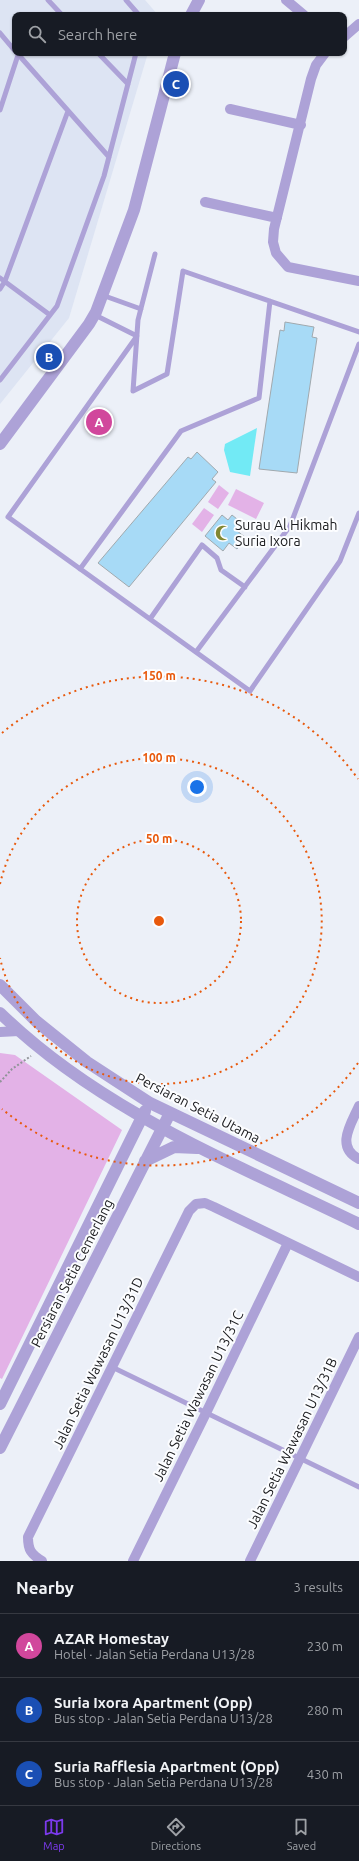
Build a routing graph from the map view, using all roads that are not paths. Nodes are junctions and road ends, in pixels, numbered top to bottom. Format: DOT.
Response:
graph roads {
  1 [pos="48,0"];
  2 [pos="126,0"];
  3 [pos="199,0"];
  4 [pos="286,0"];
  5 [pos="59,12"];
  6 [pos="136,12"];
  7 [pos="193,12"];
  8 [pos="300,12"];
  9 [pos="359,24"];
  10 [pos="0,33"];
  11 [pos="347,34"];
  12 [pos="12,47"];
  13 [pos="16,56"];
  14 [pos="20,56"];
  15 [pos="101,56"];
  16 [pos="135,56"];
  17 [pos="174,56"];
  18 [pos="323,56"];
  19 [pos="128,84"];
  20 [pos="230,109"];
  21 [pos="0,110"];
  22 [pos="68,111"];
  23 [pos="301,125"];
  24 [pos="109,157"];
  25 [pos="205,202"];
  26 [pos="277,218"];
  27 [pos="155,254"];
  28 [pos="0,278"];
  29 [pos="5,281"];
  30 [pos="359,281"];
  31 [pos="0,290"];
  32 [pos="102,295"];
  33 [pos="270,301"];
  34 [pos="141,309"];
  35 [pos="50,315"];
  36 [pos="95,315"];
  37 [pos="359,332"];
  38 [pos="137,336"];
  39 [pos="359,344"];
  40 [pos="0,380"];
  41 [pos="0,444"];
  42 [pos="359,513"];
  43 [pos="80,569"];
  44 [pos="245,587"];
  45 [pos="150,619"];
  46 [pos="196,652"];
  47 [pos="0,985"];
  48 [pos="0,1014"];
  49 [pos="18,1031"];
  50 [pos="0,1032"];
  51 [pos="150,1103"];
  52 [pos="359,1106"];
  53 [pos="170,1113"];
  54 [pos="141,1118"];
  55 [pos="162,1129"];
  56 [pos="203,1148"];
  57 [pos="359,1159"];
  58 [pos="146,1161"];
  59 [pos="359,1203"];
  60 [pos="359,1224"];
  61 [pos="288,1243"];
  62 [pos="359,1278"];
  63 [pos="359,1337"];
  64 [pos="111,1367"];
  65 [pos="0,1404"];
  66 [pos="206,1413"];
  67 [pos="0,1448"];
  68 [pos="301,1459"];
  69 [pos="359,1487"];
  70 [pos="42,1561"];
  71 [pos="133,1561"];
  72 [pos="250,1561"];
  1 -- 5 [label="lane"];
  2 -- 6 [label="lane"];
  3 -- 7 [label="street"];
  4 -- 8 [label="street"];
  9 -- 11 [label="street"];
  10 -- 12 [label="lane"];
  13 -- 21 [label="lane"];
  14 -- 22 [label="lane"];
  15 -- 19 [label="lane"];
  16 -- 19 [label="lane"];
  17 -- 32 [label="street"];
  18 -- 23 [label="street"];
  19 -- 24 [label="lane"];
  20 -- 23 [label="street"];
  22 -- 24 [label="lane"];
  22 -- 29 [label="lane"];
  23 -- 26 [label="street"];
  24 -- 35 [label="lane"];
  25 -- 26 [label="street"];
  26 -- 30 [label="street"];
  27 -- 34 [label="lane"];
  28 -- 29 [label="lane"];
  29 -- 31 [label="lane"];
  29 -- 35 [label="lane"];
  32 -- 34 [label="lane"];
  32 -- 36 [label="street"];
  33 -- 37 [label="lane"];
  33 -- 38 [label="lane"];
  33 -- 43 [label="lane"];
  34 -- 38 [label="lane"];
  35 -- 40 [label="lane"];
  36 -- 38 [label="lane"];
  36 -- 41 [label="street"];
  38 -- 43 [label="lane"];
  39 -- 44 [label="lane"];
  42 -- 46 [label="lane"];
  43 -- 45 [label="lane"];
  44 -- 45 [label="lane"];
  44 -- 46 [label="lane"];
  45 -- 46 [label="lane"];
  47 -- 51 [label="street, Persiaran Setia Utama"];
  48 -- 49 [label="street"];
  49 -- 50 [label="street"];
  49 -- 54 [label="street"];
  51 -- 53 [label="street, Persiaran Setia Utama"];
  51 -- 54 [label="street, Persiaran Setia Cemerlang"];
  52 -- 57 [label="street"];
  53 -- 55 [label="street, Persiaran Setia Cemerlang"];
  53 -- 59 [label="street, Persiaran Setia Utama"];
  54 -- 55 [label="street"];
  54 -- 65 [label="street, Persiaran Setia Cemerlang"];
  55 -- 56 [label="street"];
  55 -- 58 [label="street, Persiaran Setia Cemerlang"];
  56 -- 58 [label="street"];
  56 -- 60 [label="street"];
  58 -- 67 [label="street, Persiaran Setia Cemerlang"];
  61 -- 62 [label="street"];
  61 -- 64 [label="street, Jalan Setia Wawasan U13/31D"];
  61 -- 66 [label="street, Jalan Setia Wawasan U13/31C"];
  63 -- 68 [label="street, Jalan Setia Wawasan U13/31B"];
  64 -- 66 [label="lane"];
  64 -- 70 [label="street, Jalan Setia Wawasan U13/31D"];
  66 -- 68 [label="lane"];
  66 -- 71 [label="street, Jalan Setia Wawasan U13/31C"];
  68 -- 69 [label="lane"];
  68 -- 72 [label="street, Jalan Setia Wawasan U13/31B"];
}
